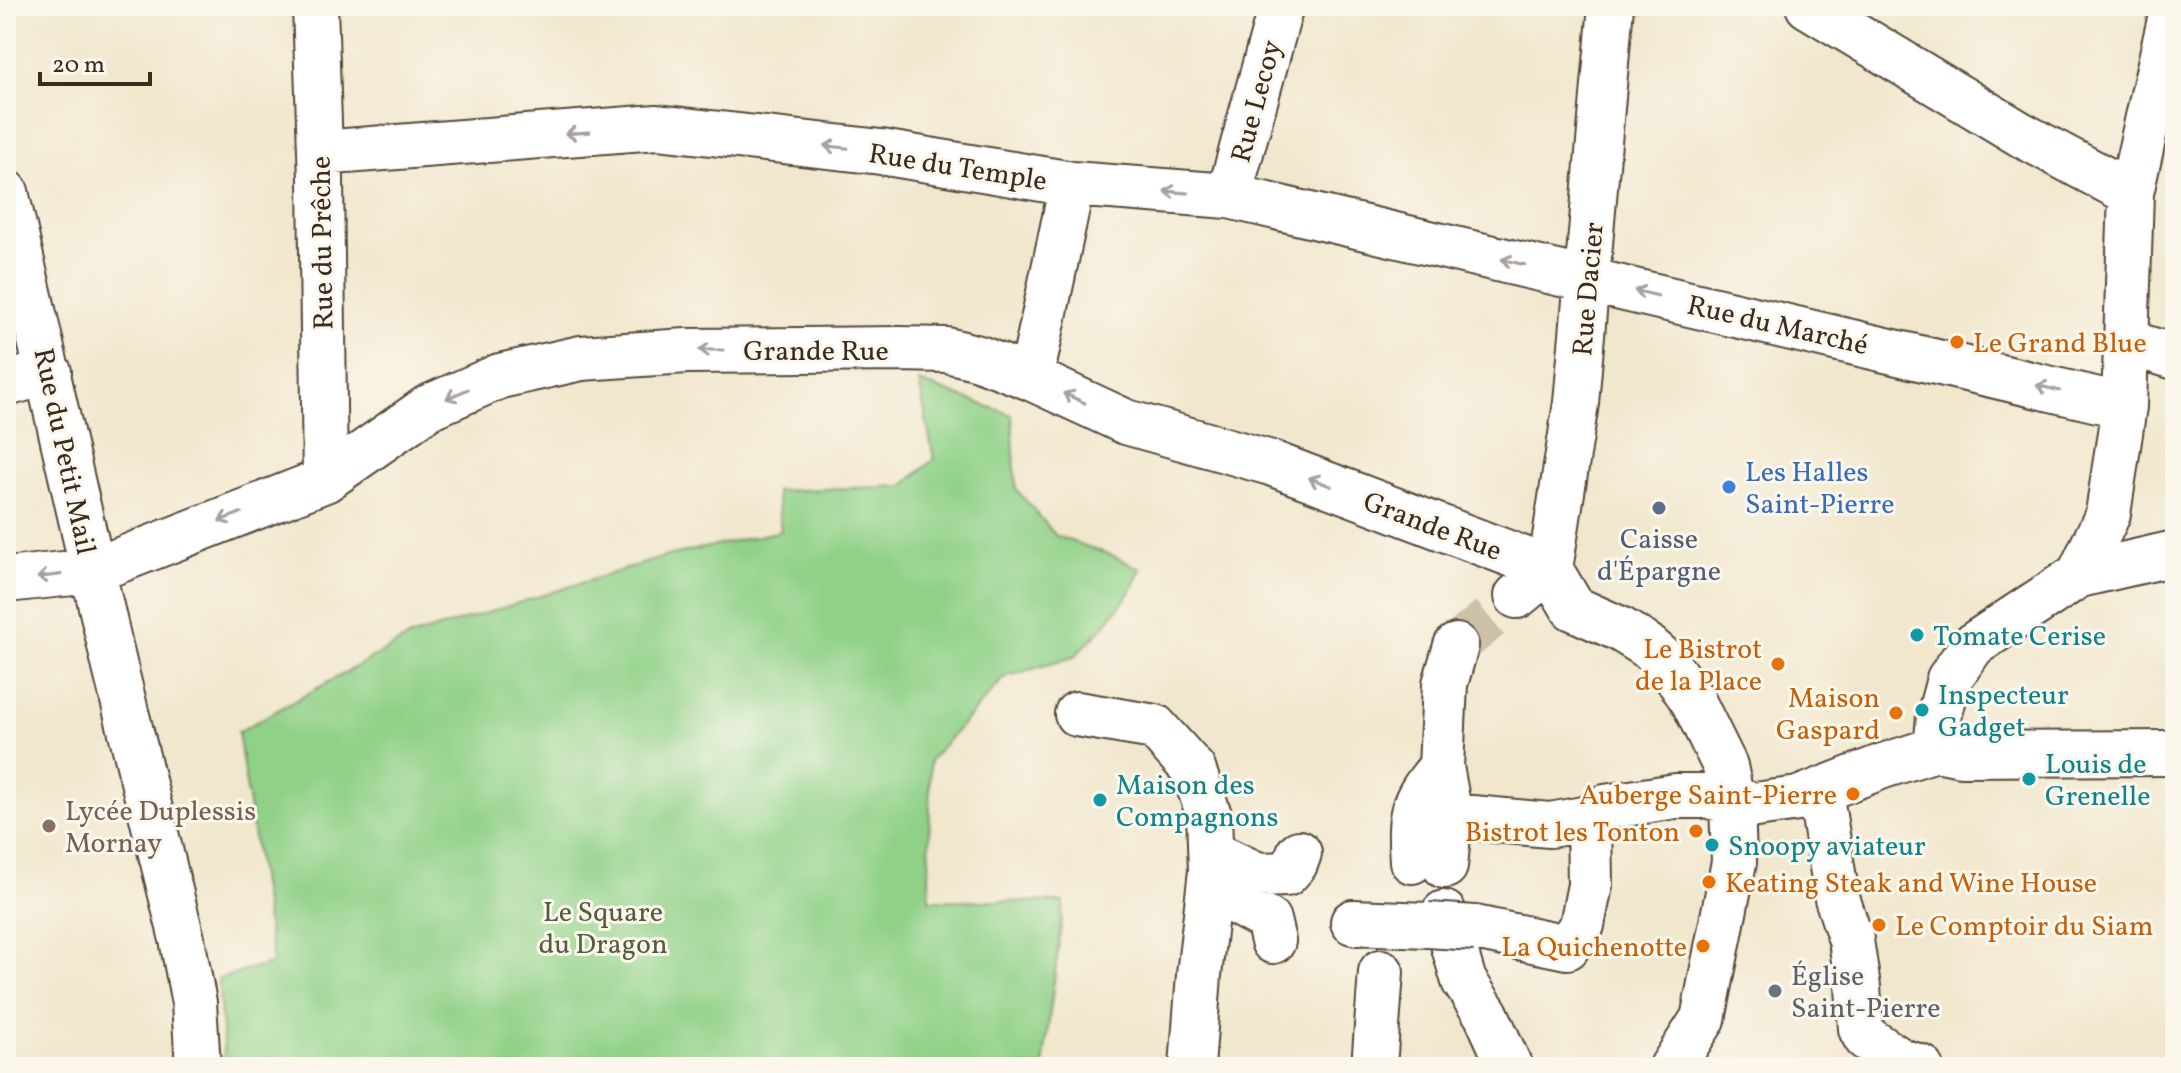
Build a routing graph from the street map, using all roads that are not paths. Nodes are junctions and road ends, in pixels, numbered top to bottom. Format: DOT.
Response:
graph roads {
  1 [pos="315,6"];
  2 [pos="1281,6"];
  3 [pos="1611,6"];
  4 [pos="1808,6"];
  5 [pos="2173,6"];
  6 [pos="320,153"];
  7 [pos="1072,184"];
  8 [pos="6,192"];
  9 [pos="2131,193"];
  10 [pos="1229,196"];
  11 [pos="1589,280"];
  12 [pos="2126,342"];
  13 [pos="2175,357"];
  14 [pos="49,372"];
  15 [pos="1031,378"];
  16 [pos="6,384"];
  17 [pos="2124,406"];
  18 [pos="325,480"];
  19 [pos="2175,553"];
  20 [pos="92,571"];
  21 [pos="2079,575"];
  22 [pos="6,580"];
  23 [pos="1533,583"];
  24 [pos="1456,646"];
  25 [pos="1077,714"];
  26 [pos="1936,749"];
  27 [pos="2175,753"];
  28 [pos="1441,767"];
  29 [pos="1820,791"];
  30 [pos="1732,801"];
  31 [pos="1450,816"];
  32 [pos="1589,818"];
  33 [pos="1299,853"];
  34 [pos="1210,871"];
  35 [pos="1449,922"];
  36 [pos="1273,941"];
  37 [pos="1202,1046"];
  38 [pos="198,1067"];
  39 [pos="1374,1067"];
  40 [pos="1510,1067"];
  41 [pos="1672,1067"];
  42 [pos="1921,1067"];
  1 -- 6 [label="street, Rue du Prêche"];
  2 -- 10 [label="street, Rue Lecoy"];
  3 -- 11 [label="street, Rue Dacier"];
  4 -- 9 [label="street"];
  5 -- 9 [label="street"];
  7 -- 6 [label="street, Rue du Temple, one-way"];
  6 -- 18 [label="street, Rue du Prêche"];
  10 -- 7 [label="street, Rue du Temple, one-way"];
  7 -- 15 [label="street"];
  8 -- 14 [label="street, Rue du Petit Mail"];
  9 -- 12 [label="street"];
  11 -- 10 [label="street, Rue du Temple, one-way"];
  17 -- 11 [label="street, Rue du Marché, one-way"];
  11 -- 23 [label="street, Rue Dacier"];
  12 -- 13 [label="street"];
  12 -- 17 [label="street"];
  14 -- 16 [label="street"];
  14 -- 20 [label="street, Rue du Petit Mail"];
  15 -- 18 [label="street, Grande Rue, one-way"];
  23 -- 15 [label="street, Grande Rue, one-way"];
  17 -- 21 [label="street"];
  18 -- 20 [label="street, Grande Rue, one-way"];
  19 -- 21 [label="street"];
  20 -- 22 [label="street, Grande Rue, one-way"];
  20 -- 38 [label="street, Rue du Petit Mail"];
  21 -- 26 [label="street"];
  23 -- 30 [label="street"];
  24 -- 28 [label="street"];
  25 -- 34 [label="street"];
  26 -- 27 [label="street"];
  26 -- 29 [label="street"];
  28 -- 31 [label="street"];
  28 -- 31 [label="street"];
  29 -- 30 [label="street"];
  29 -- 42 [label="street"];
  30 -- 32 [label="street"];
  30 -- 41 [label="street"];
  31 -- 32 [label="street"];
  32 -- 35 [label="street"];
  33 -- 34 [label="street"];
  34 -- 36 [label="street"];
  34 -- 37 [label="street"];
  35 -- 39 [label="street"];
  35 -- 40 [label="street"];
}
